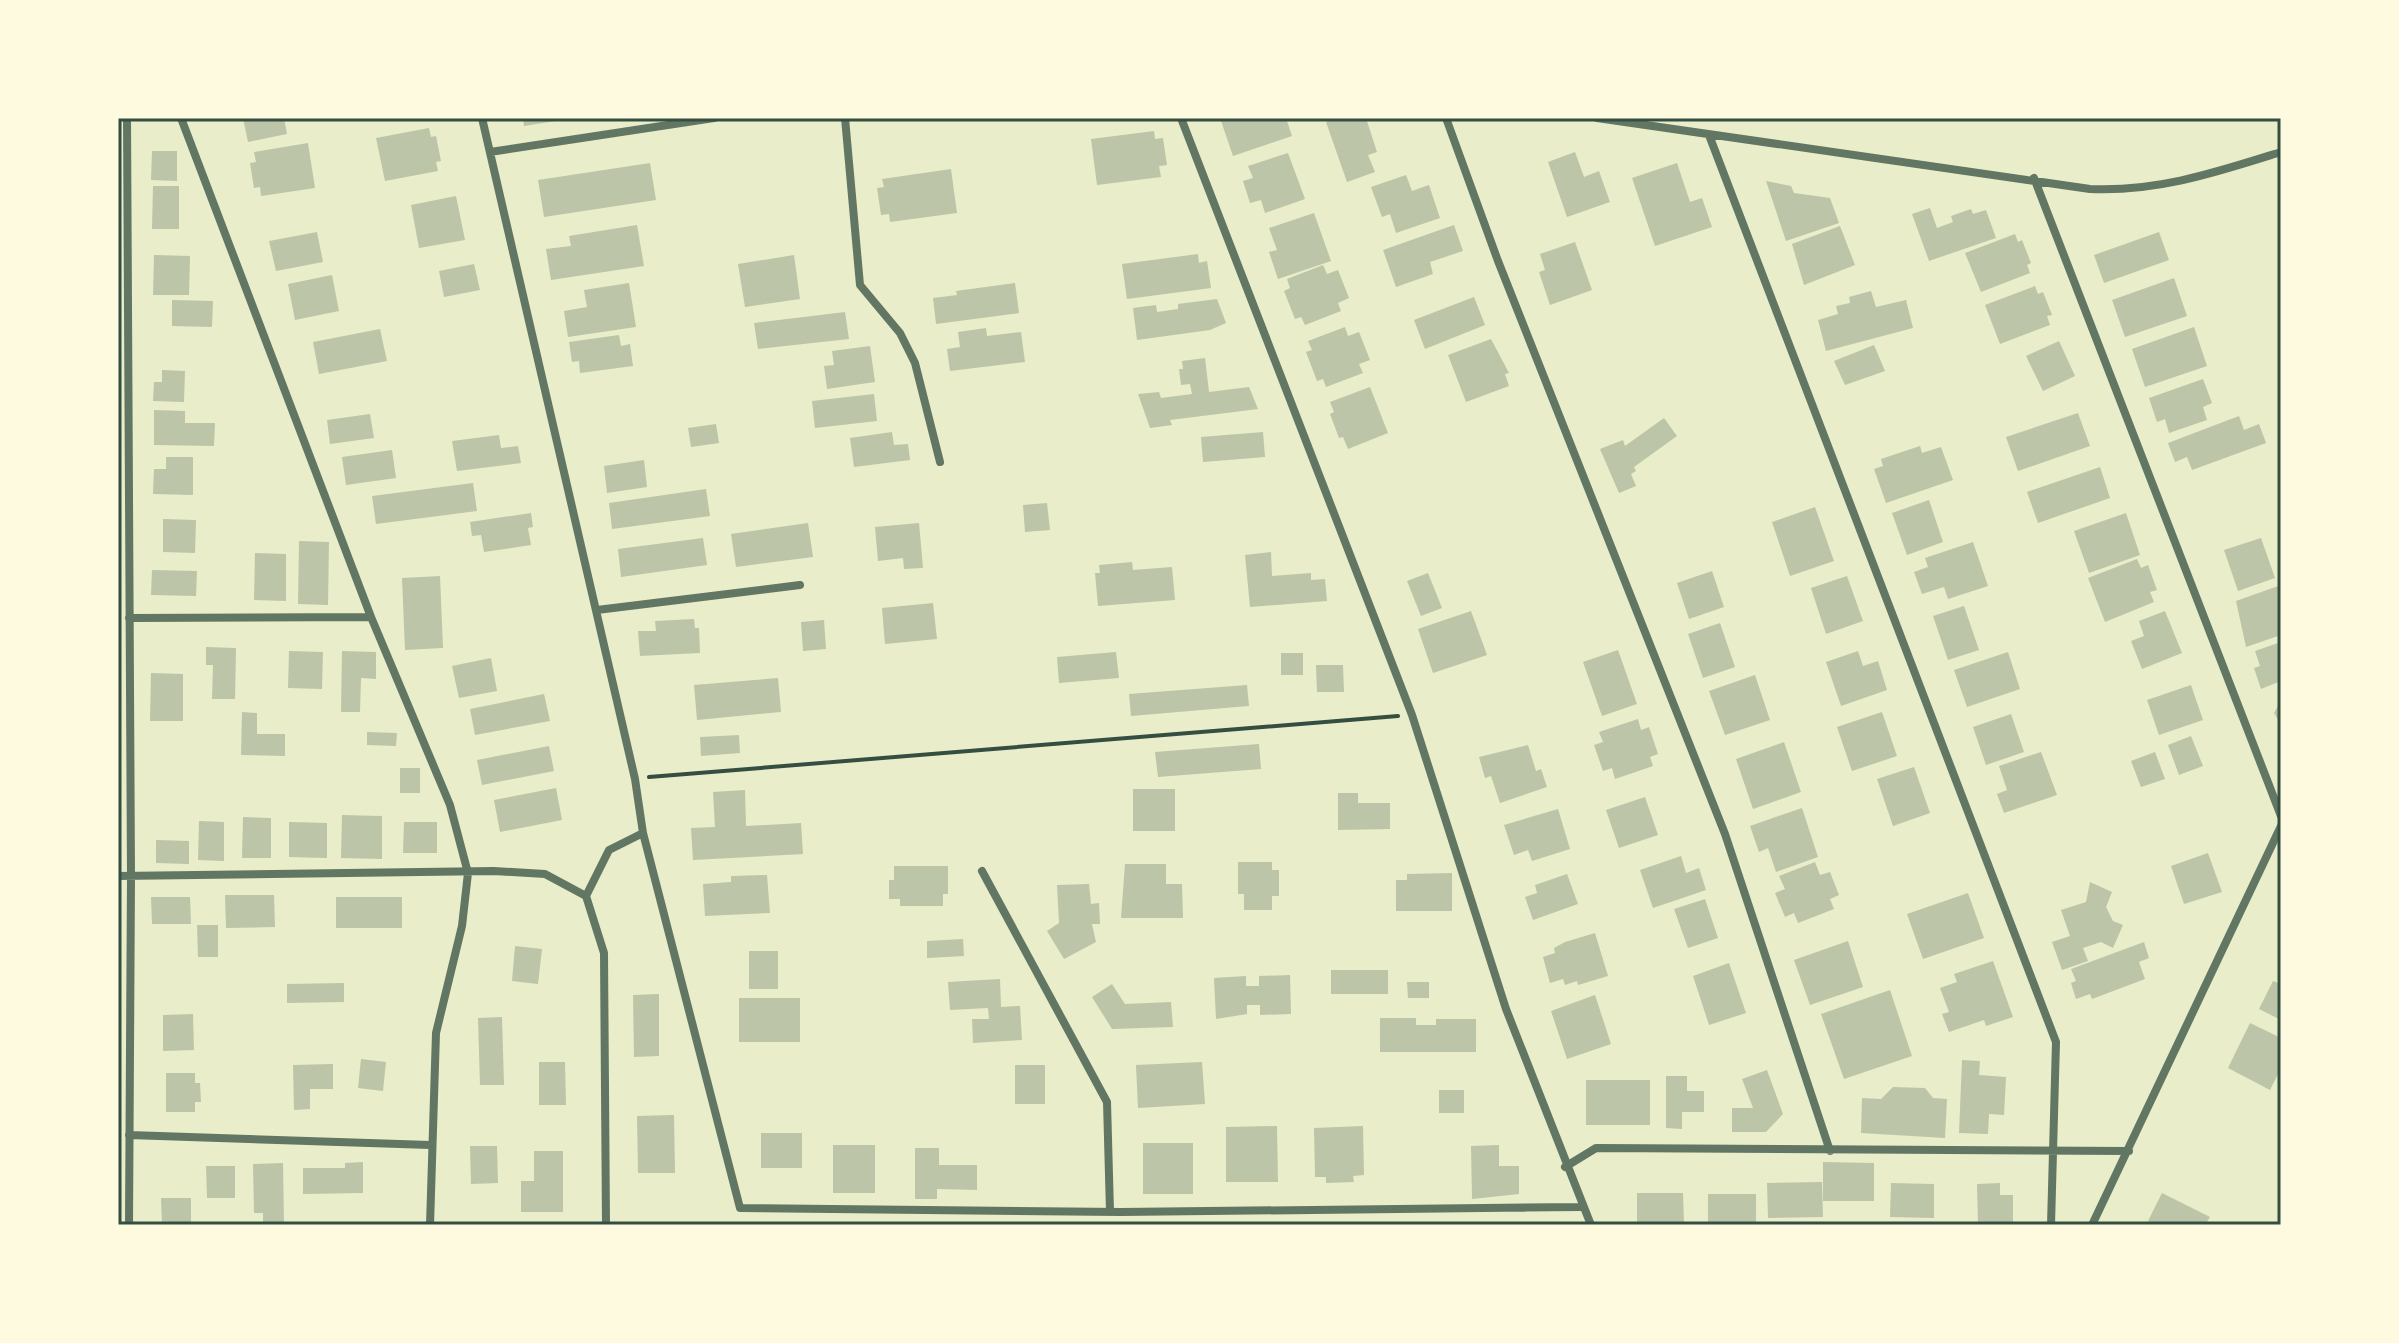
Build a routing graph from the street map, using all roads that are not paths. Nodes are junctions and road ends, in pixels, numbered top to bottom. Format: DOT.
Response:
graph roads {
  1 [pos="127,118"];
  2 [pos="181,118"];
  3 [pos="482,118"];
  4 [pos="714,118"];
  5 [pos="845,118"];
  6 [pos="1181,118"];
  7 [pos="1446,118"];
  8 [pos="1597,118"];
  9 [pos="1709,135"];
  10 [pos="490,152"];
  11 [pos="2281,152"];
  12 [pos="2034,178"];
  13 [pos="940,462"];
  14 [pos="800,585"];
  15 [pos="597,610"];
  16 [pos="371,617"];
  17 [pos="129,618"];
  18 [pos="2281,816"];
  19 [pos="2281,826"];
  20 [pos="643,833"];
  21 [pos="982,871"];
  22 [pos="468,873"];
  23 [pos="118,876"];
  24 [pos="131,876"];
  25 [pos="586,896"];
  26 [pos="129,1135"];
  27 [pos="430,1145"];
  28 [pos="1830,1151"];
  29 [pos="2052,1151"];
  30 [pos="2129,1151"];
  31 [pos="1565,1167"];
  32 [pos="1581,1207"];
  33 [pos="1110,1212"];
  34 [pos="129,1225"];
  35 [pos="430,1225"];
  36 [pos="606,1225"];
  37 [pos="1591,1225"];
  38 [pos="2051,1225"];
  39 [pos="2092,1225"];
  1 -- 17 [label="street"];
  2 -- 16 [label="street"];
  3 -- 10 [label="street"];
  4 -- 10 [label="street"];
  5 -- 13 [label="street"];
  6 -- 31 [label="street"];
  7 -- 28 [label="street"];
  8 -- 9 [label="street"];
  9 -- 12 [label="street"];
  9 -- 29 [label="street"];
  10 -- 15 [label="street"];
  11 -- 12 [label="street"];
  12 -- 18 [label="street"];
  14 -- 15 [label="street"];
  15 -- 20 [label="street"];
  16 -- 17 [label="street"];
  16 -- 22 [label="street"];
  17 -- 24 [label="street"];
  19 -- 30 [label="street"];
  20 -- 25 [label="street"];
  20 -- 33 [label="street"];
  21 -- 33 [label="street"];
  22 -- 24 [label="street"];
  22 -- 25 [label="street"];
  22 -- 27 [label="street"];
  23 -- 24 [label="street"];
  24 -- 26 [label="street"];
  25 -- 36 [label="street"];
  26 -- 27 [label="street"];
  26 -- 34 [label="street"];
  27 -- 35 [label="street"];
  28 -- 29 [label="street"];
  28 -- 31 [label="street"];
  29 -- 30 [label="street"];
  29 -- 38 [label="street"];
  30 -- 39 [label="street"];
  31 -- 32 [label="street"];
  32 -- 33 [label="street"];
  32 -- 37 [label="street"];
}
